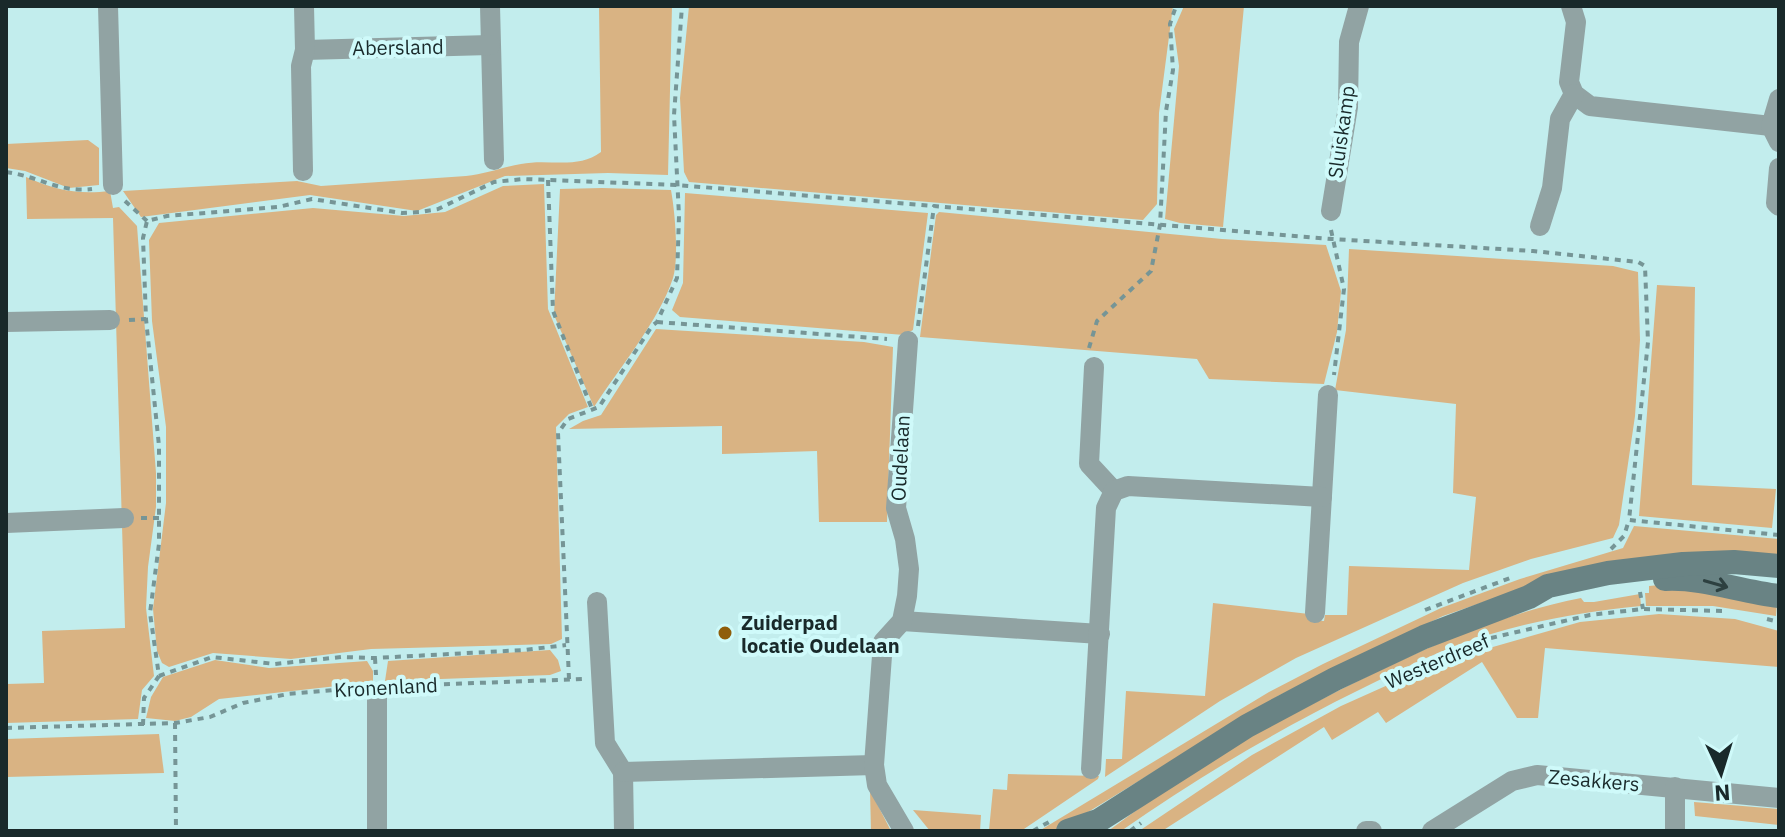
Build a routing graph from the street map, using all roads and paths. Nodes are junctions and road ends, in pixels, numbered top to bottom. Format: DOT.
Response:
graph roads {
  1 [pos="108,6"];
  2 [pos="304,6"];
  3 [pos="490,6"];
  4 [pos="682,6"];
  5 [pos="1176,6"];
  6 [pos="1359,6"];
  7 [pos="1571,6"];
  8 [pos="490,45"];
  9 [pos="305,50"];
  10 [pos="1574,94"];
  11 [pos="1779,99"];
  12 [pos="1775,134"];
  13 [pos="494,160"];
  14 [pos="1779,168"];
  15 [pos="303,171"];
  16 [pos="6,172"];
  17 [pos="548,180"];
  18 [pos="677,185"];
  19 [pos="114,186"];
  20 [pos="934,206"];
  21 [pos="1779,206"];
  22 [pos="1331,211"];
  23 [pos="147,221"];
  24 [pos="1160,225"];
  25 [pos="1540,226"];
  26 [pos="1332,239"];
  27 [pos="110,320"];
  28 [pos="6,322"];
  29 [pos="657,322"];
  30 [pos="908,341"];
  31 [pos="1094,367"];
  32 [pos="1328,395"];
  33 [pos="592,409"];
  34 [pos="1114,491"];
  35 [pos="1322,497"];
  36 [pos="124,518"];
  37 [pos="1629,520"];
  38 [pos="6,523"];
  39 [pos="1779,566"];
  40 [pos="1640,589"];
  41 [pos="1779,596"];
  42 [pos="1529,597"];
  43 [pos="597,602"];
  44 [pos="1643,609"];
  45 [pos="1731,611"];
  46 [pos="1315,613"];
  47 [pos="1755,617"];
  48 [pos="902,621"];
  49 [pos="1779,622"];
  50 [pos="1100,634"];
  51 [pos="1487,639"];
  52 [pos="566,645"];
  53 [pos="375,658"];
  54 [pos="159,676"];
  55 [pos="601,678"];
  56 [pos="569,679"];
  57 [pos="377,689"];
  58 [pos="175,723"];
  59 [pos="143,725"];
  60 [pos="6,728"];
  61 [pos="874,765"];
  62 [pos="1091,769"];
  63 [pos="623,772"];
  64 [pos="1675,787"];
  65 [pos="1779,798"];
  66 [pos="1151,815"];
  67 [pos="1094,826"];
  68 [pos="905,830"];
  69 [pos="176,831"];
  70 [pos="377,831"];
  71 [pos="624,831"];
  72 [pos="1068,831"];
  73 [pos="1130,831"];
  74 [pos="1366,831"];
  75 [pos="1372,831"];
  76 [pos="1432,831"];
  77 [pos="1675,831"];
  1 -- 19 [label="street"];
  2 -- 9 [label="street"];
  3 -- 8 [label="street"];
  4 -- 18 [label="path"];
  5 -- 24 [label="path"];
  6 -- 22 [label="street, Sluiskamp"];
  7 -- 10 [label="street"];
  8 -- 9 [label="street, Abersland"];
  8 -- 13 [label="street"];
  9 -- 15 [label="street"];
  10 -- 12 [label="street"];
  10 -- 25 [label="street"];
  11 -- 12 [label="street"];
  14 -- 21 [label="street"];
  16 -- 19 [label="path"];
  17 -- 18 [label="path"];
  17 -- 23 [label="path"];
  17 -- 33 [label="path"];
  18 -- 20 [label="path"];
  18 -- 29 [label="path"];
  19 -- 23 [label="path"];
  20 -- 24 [label="path"];
  20 -- 30 [label="path"];
  23 -- 54 [label="path"];
  24 -- 26 [label="path"];
  24 -- 31 [label="path"];
  26 -- 32 [label="path"];
  26 -- 37 [label="path"];
  27 -- 28 [label="street"];
  29 -- 30 [label="path"];
  29 -- 33 [label="path"];
  30 -- 48 [label="street, Oudelaan"];
  31 -- 34 [label="street"];
  32 -- 35 [label="street"];
  33 -- 52 [label="path"];
  34 -- 35 [label="street"];
  34 -- 50 [label="street"];
  35 -- 46 [label="street"];
  36 -- 38 [label="street"];
  39 -- 42 [label="street, Westerdreef"];
  40 -- 44 [label="path"];
  42 -- 41 [label="street, Westerdreef, one-way"];
  42 -- 67 [label="street, Westerdreef"];
  43 -- 55 [label="street"];
  44 -- 45 [label="path, Westerdreef"];
  44 -- 51 [label="path, Westerdreef"];
  47 -- 49 [label="path"];
  48 -- 50 [label="street"];
  48 -- 61 [label="street, Oudelaan"];
  50 -- 62 [label="street"];
  52 -- 53 [label="path"];
  52 -- 56 [label="path"];
  53 -- 54 [label="path"];
  53 -- 57 [label="path"];
  54 -- 59 [label="path"];
  55 -- 56 [label="path, Kronenland"];
  55 -- 63 [label="street"];
  56 -- 57 [label="path, Kronenland"];
  57 -- 58 [label="path, Kronenland"];
  57 -- 70 [label="street, Kronenland"];
  58 -- 59 [label="path, Kronenland"];
  58 -- 69 [label="path"];
  59 -- 60 [label="path, Kronenland"];
  61 -- 63 [label="street"];
  61 -- 68 [label="street, Oudelaan"];
  63 -- 71 [label="street"];
  64 -- 65 [label="street, Zesakkers"];
  64 -- 76 [label="street, Zesakkers"];
  64 -- 77 [label="street"];
  66 -- 73 [label="path"];
  67 -- 72 [label="street, Westerdreef"];
  74 -- 75 [label="street"];
}
